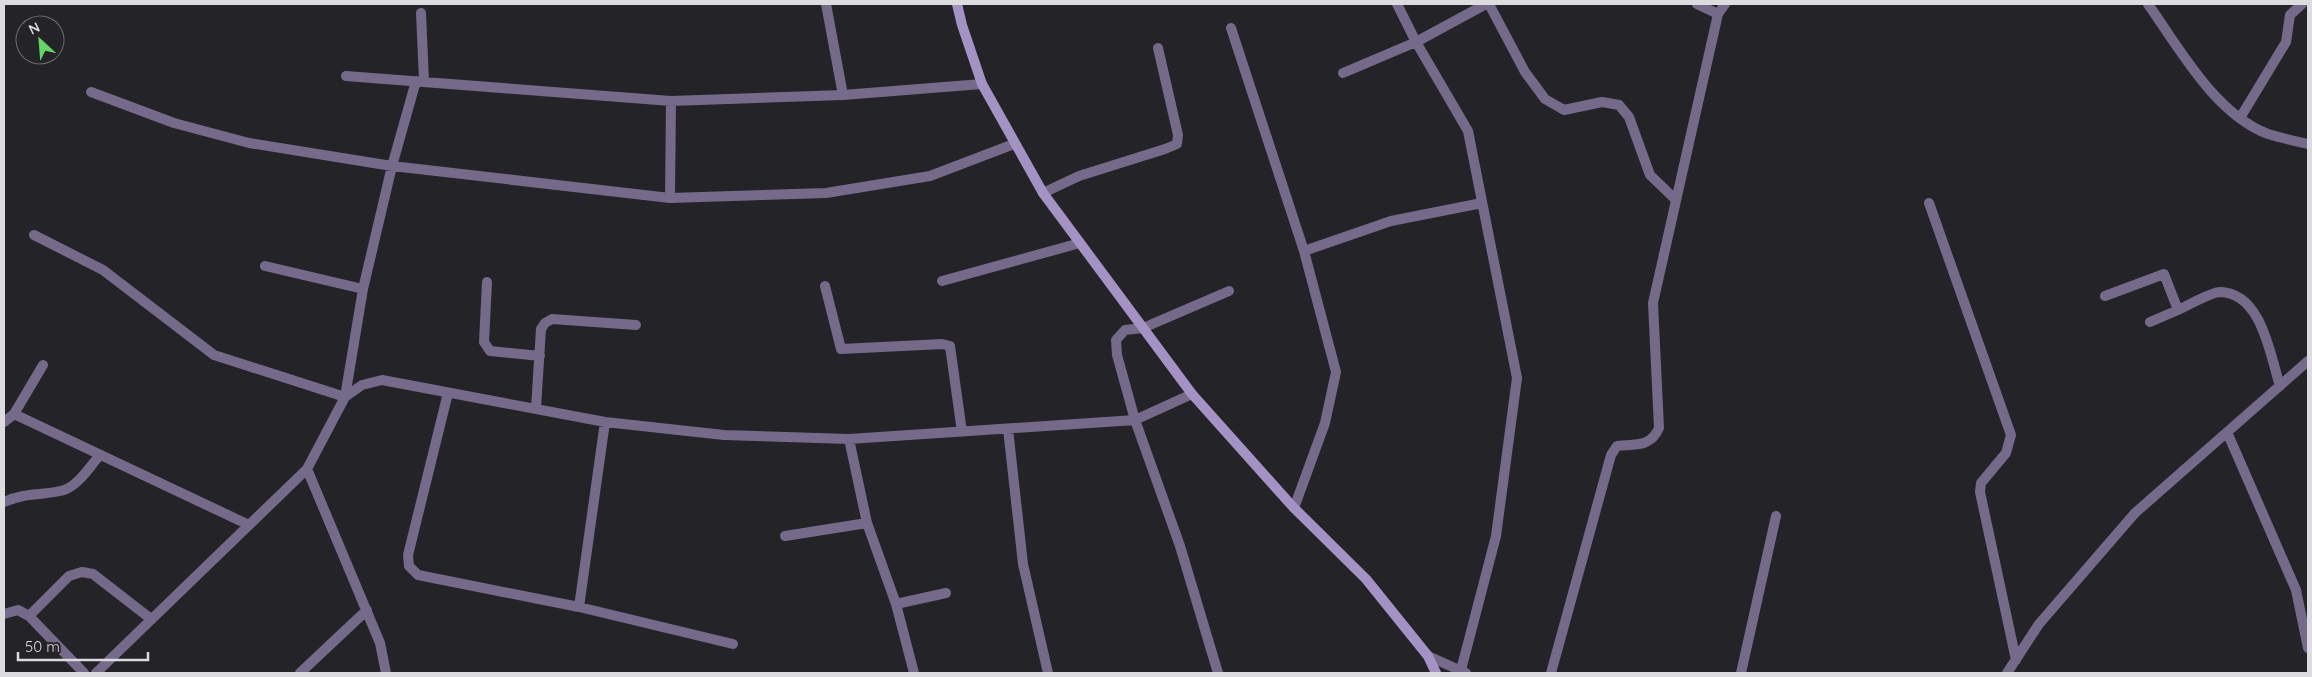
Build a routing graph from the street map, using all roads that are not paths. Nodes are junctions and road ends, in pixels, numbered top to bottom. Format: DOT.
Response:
graph roads {
  1 [pos="826,4"];
  2 [pos="957,4"];
  3 [pos="1397,4"];
  4 [pos="1487,4"];
  5 [pos="1696,4"];
  6 [pos="1724,4"];
  7 [pos="2148,4"];
  8 [pos="2302,4"];
  9 [pos="420,14"];
  10 [pos="1718,14"];
  11 [pos="1231,28"];
  12 [pos="1416,42"];
  13 [pos="1158,48"];
  14 [pos="1343,73"];
  15 [pos="346,76"];
  16 [pos="420,81"];
  17 [pos="982,84"];
  18 [pos="91,92"];
  19 [pos="843,95"];
  20 [pos="671,100"];
  21 [pos="2240,118"];
  22 [pos="1014,144"];
  23 [pos="2308,144"];
  24 [pos="392,166"];
  25 [pos="1043,193"];
  26 [pos="670,198"];
  27 [pos="1676,200"];
  28 [pos="1482,203"];
  29 [pos="1928,203"];
  30 [pos="34,235"];
  31 [pos="1080,242"];
  32 [pos="1304,251"];
  33 [pos="265,266"];
  34 [pos="942,281"];
  35 [pos="487,282"];
  36 [pos="825,286"];
  37 [pos="363,289"];
  38 [pos="1229,291"];
  39 [pos="2105,296"];
  40 [pos="2178,310"];
  41 [pos="2150,322"];
  42 [pos="636,325"];
  43 [pos="1143,328"];
  44 [pos="540,356"];
  45 [pos="2308,361"];
  46 [pos="43,365"];
  47 [pos="2280,386"];
  48 [pos="448,392"];
  49 [pos="1192,394"];
  50 [pos="345,397"];
  51 [pos="536,408"];
  52 [pos="14,414"];
  53 [pos="1134,420"];
  54 [pos="4,422"];
  55 [pos="605,422"];
  56 [pos="1008,429"];
  57 [pos="962,432"];
  58 [pos="2227,432"];
  59 [pos="849,439"];
  60 [pos="100,455"];
  61 [pos="307,469"];
  62 [pos="4,502"];
  63 [pos="1294,508"];
  64 [pos="1776,516"];
  65 [pos="867,523"];
  66 [pos="249,526"];
  67 [pos="785,536"];
  68 [pos="946,592"];
  69 [pos="896,604"];
  70 [pos="579,607"];
  71 [pos="367,610"];
  72 [pos="4,614"];
  73 [pos="29,616"];
  74 [pos="151,619"];
  75 [pos="733,644"];
  76 [pos="2308,648"];
  77 [pos="1428,656"];
  78 [pos="2016,660"];
  79 [pos="1464,672"];
  80 [pos="84,673"];
  81 [pos="96,673"];
  82 [pos="300,673"];
  83 [pos="386,673"];
  84 [pos="914,673"];
  85 [pos="1048,673"];
  86 [pos="1218,673"];
  87 [pos="1436,673"];
  88 [pos="1551,673"];
  89 [pos="1741,673"];
  90 [pos="2007,673"];
  1 -- 19 [label="street"];
  2 -- 17 [label="main road"];
  3 -- 12 [label="street"];
  4 -- 12 [label="street"];
  4 -- 27 [label="street"];
  5 -- 10 [label="street"];
  6 -- 10 [label="street"];
  7 -- 21 [label="street"];
  8 -- 21 [label="street"];
  9 -- 16 [label="street"];
  10 -- 27 [label="street"];
  11 -- 32 [label="street"];
  12 -- 14 [label="street"];
  12 -- 28 [label="street"];
  13 -- 25 [label="street"];
  15 -- 16 [label="street"];
  16 -- 20 [label="street"];
  16 -- 24 [label="street"];
  17 -- 19 [label="street"];
  17 -- 22 [label="main road"];
  18 -- 24 [label="street"];
  19 -- 20 [label="street"];
  20 -- 26 [label="street"];
  21 -- 23 [label="street"];
  22 -- 25 [label="main road"];
  22 -- 26 [label="street"];
  24 -- 26 [label="street"];
  24 -- 37 [label="street"];
  25 -- 31 [label="main road"];
  27 -- 88 [label="street"];
  28 -- 32 [label="street"];
  28 -- 79 [label="street"];
  29 -- 78 [label="street"];
  30 -- 50 [label="street"];
  31 -- 34 [label="street"];
  31 -- 43 [label="main road"];
  32 -- 63 [label="street"];
  33 -- 37 [label="street"];
  35 -- 44 [label="street"];
  36 -- 57 [label="street"];
  37 -- 50 [label="street"];
  38 -- 43 [label="street"];
  39 -- 40 [label="street"];
  40 -- 41 [label="street"];
  40 -- 47 [label="street"];
  42 -- 44 [label="street"];
  43 -- 49 [label="main road"];
  43 -- 53 [label="street"];
  44 -- 51 [label="street"];
  45 -- 47 [label="street"];
  46 -- 52 [label="street"];
  47 -- 58 [label="street"];
  48 -- 50 [label="street"];
  48 -- 51 [label="street"];
  48 -- 70 [label="street"];
  49 -- 53 [label="street"];
  49 -- 63 [label="main road"];
  50 -- 61 [label="street"];
  51 -- 55 [label="street"];
  52 -- 54 [label="street"];
  52 -- 60 [label="street"];
  53 -- 56 [label="street"];
  53 -- 86 [label="street"];
  55 -- 59 [label="street"];
  55 -- 70 [label="street"];
  56 -- 57 [label="street"];
  56 -- 85 [label="street"];
  57 -- 59 [label="street"];
  58 -- 76 [label="street"];
  58 -- 78 [label="street"];
  59 -- 65 [label="street"];
  60 -- 62 [label="street"];
  60 -- 66 [label="street"];
  61 -- 66 [label="street"];
  61 -- 71 [label="street"];
  63 -- 77 [label="main road"];
  64 -- 89 [label="street"];
  65 -- 67 [label="street"];
  65 -- 69 [label="street"];
  66 -- 74 [label="street"];
  68 -- 69 [label="street"];
  69 -- 84 [label="street"];
  70 -- 75 [label="street"];
  71 -- 82 [label="street"];
  71 -- 83 [label="street"];
  72 -- 73 [label="street"];
  73 -- 74 [label="street"];
  73 -- 80 [label="street"];
  74 -- 81 [label="street"];
  77 -- 79 [label="street"];
  77 -- 87 [label="main road"];
  78 -- 90 [label="street"];
}
